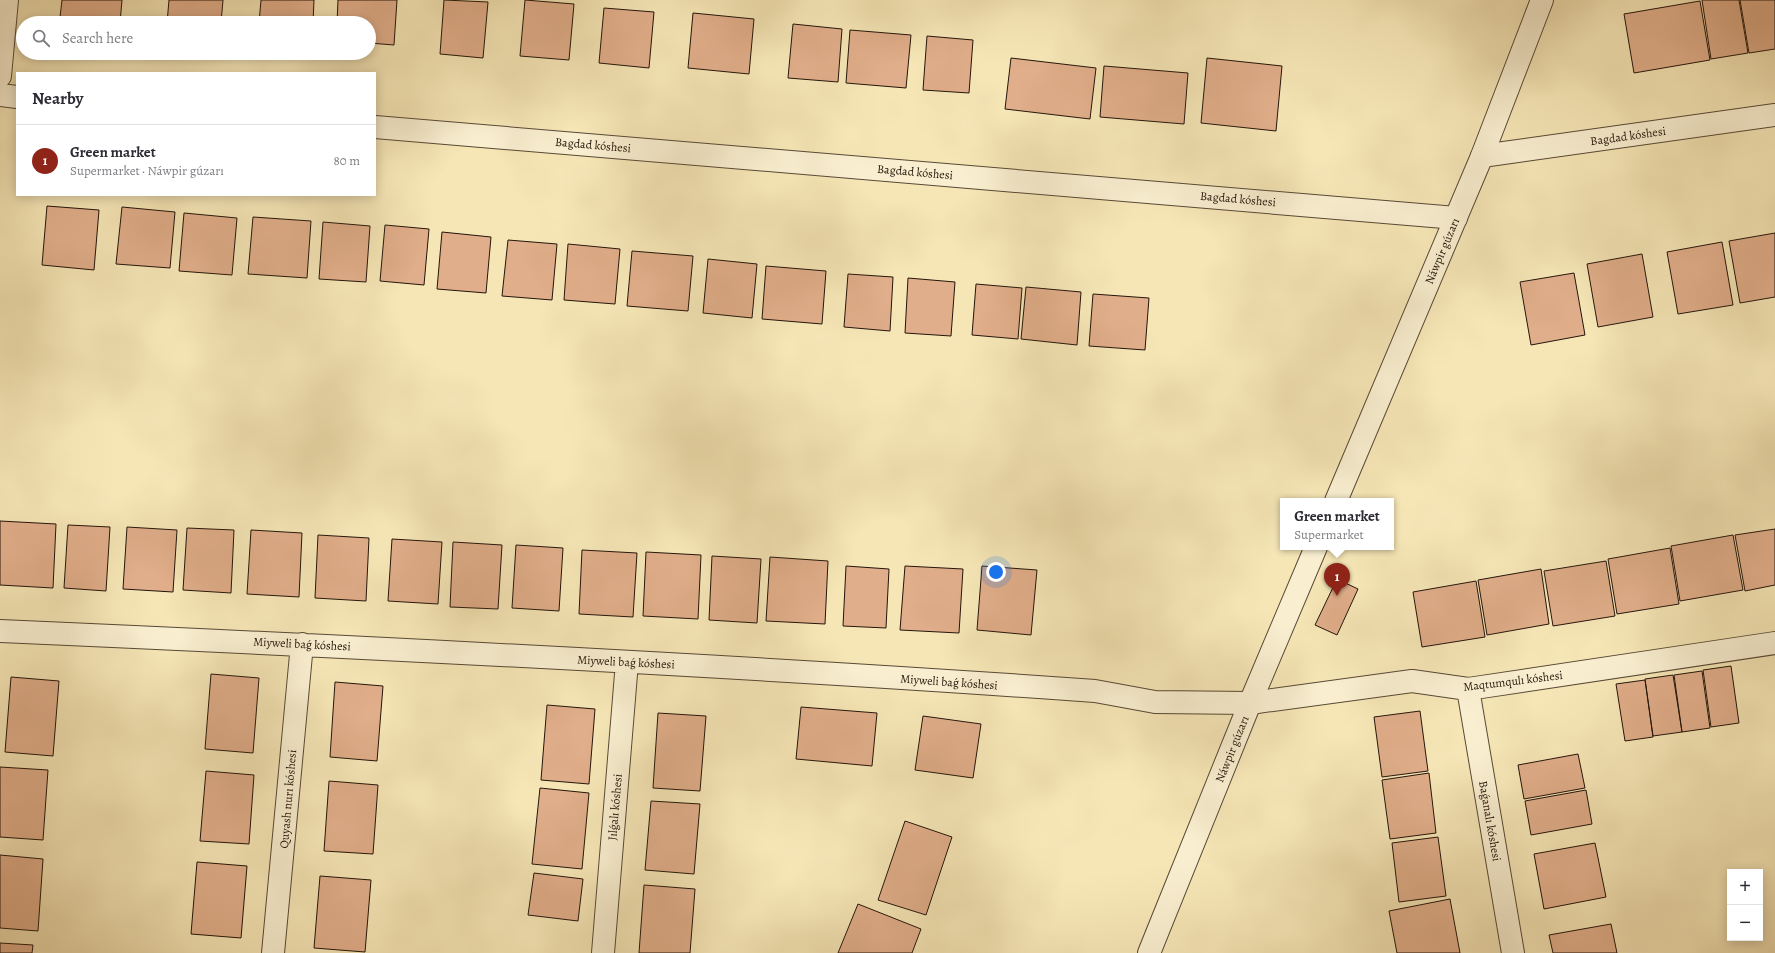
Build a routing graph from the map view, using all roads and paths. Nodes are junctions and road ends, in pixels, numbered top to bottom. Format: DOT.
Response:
graph roads {
  1 [pos="7,0"];
  2 [pos="1542,0"];
  3 [pos="0,76"];
  4 [pos="0,95"];
  5 [pos="16,96"];
  6 [pos="1775,115"];
  7 [pos="376,127"];
  8 [pos="1482,156"];
  9 [pos="1456,218"];
  10 [pos="1337,498"];
  11 [pos="1315,550"];
  12 [pos="0,631"];
  13 [pos="1775,643"];
  14 [pos="302,644"];
  15 [pos="627,662"];
  16 [pos="1468,689"];
  17 [pos="1250,703"];
  18 [pos="273,953"];
  19 [pos="602,953"];
  20 [pos="1149,953"];
  21 [pos="1513,953"];
  1 -- 3 [label="street"];
  2 -- 8 [label="street, Náwpir gúzarı"];
  4 -- 5 [label="street"];
  6 -- 8 [label="street, Bagdad kóshesi"];
  7 -- 9 [label="street, Bagdad kóshesi"];
  8 -- 9 [label="street, Náwpir gúzarı"];
  9 -- 10 [label="street, Náwpir gúzarı"];
  11 -- 17 [label="street, Náwpir gúzarı"];
  12 -- 14 [label="street, Miyweli baǵ kóshesi"];
  13 -- 16 [label="street, Maqtumqulı kóshesi"];
  14 -- 15 [label="street, Miyweli baǵ kóshesi"];
  14 -- 18 [label="street, Quyash nurı kóshesi"];
  15 -- 17 [label="street, Miyweli baǵ kóshesi"];
  15 -- 19 [label="street, Jılǵalı kóshesi"];
  16 -- 17 [label="street, Maqtumqulı kóshesi"];
  16 -- 21 [label="street, Baǵanalı kóshesi"];
  17 -- 20 [label="street, Náwpir gúzarı"];
}
